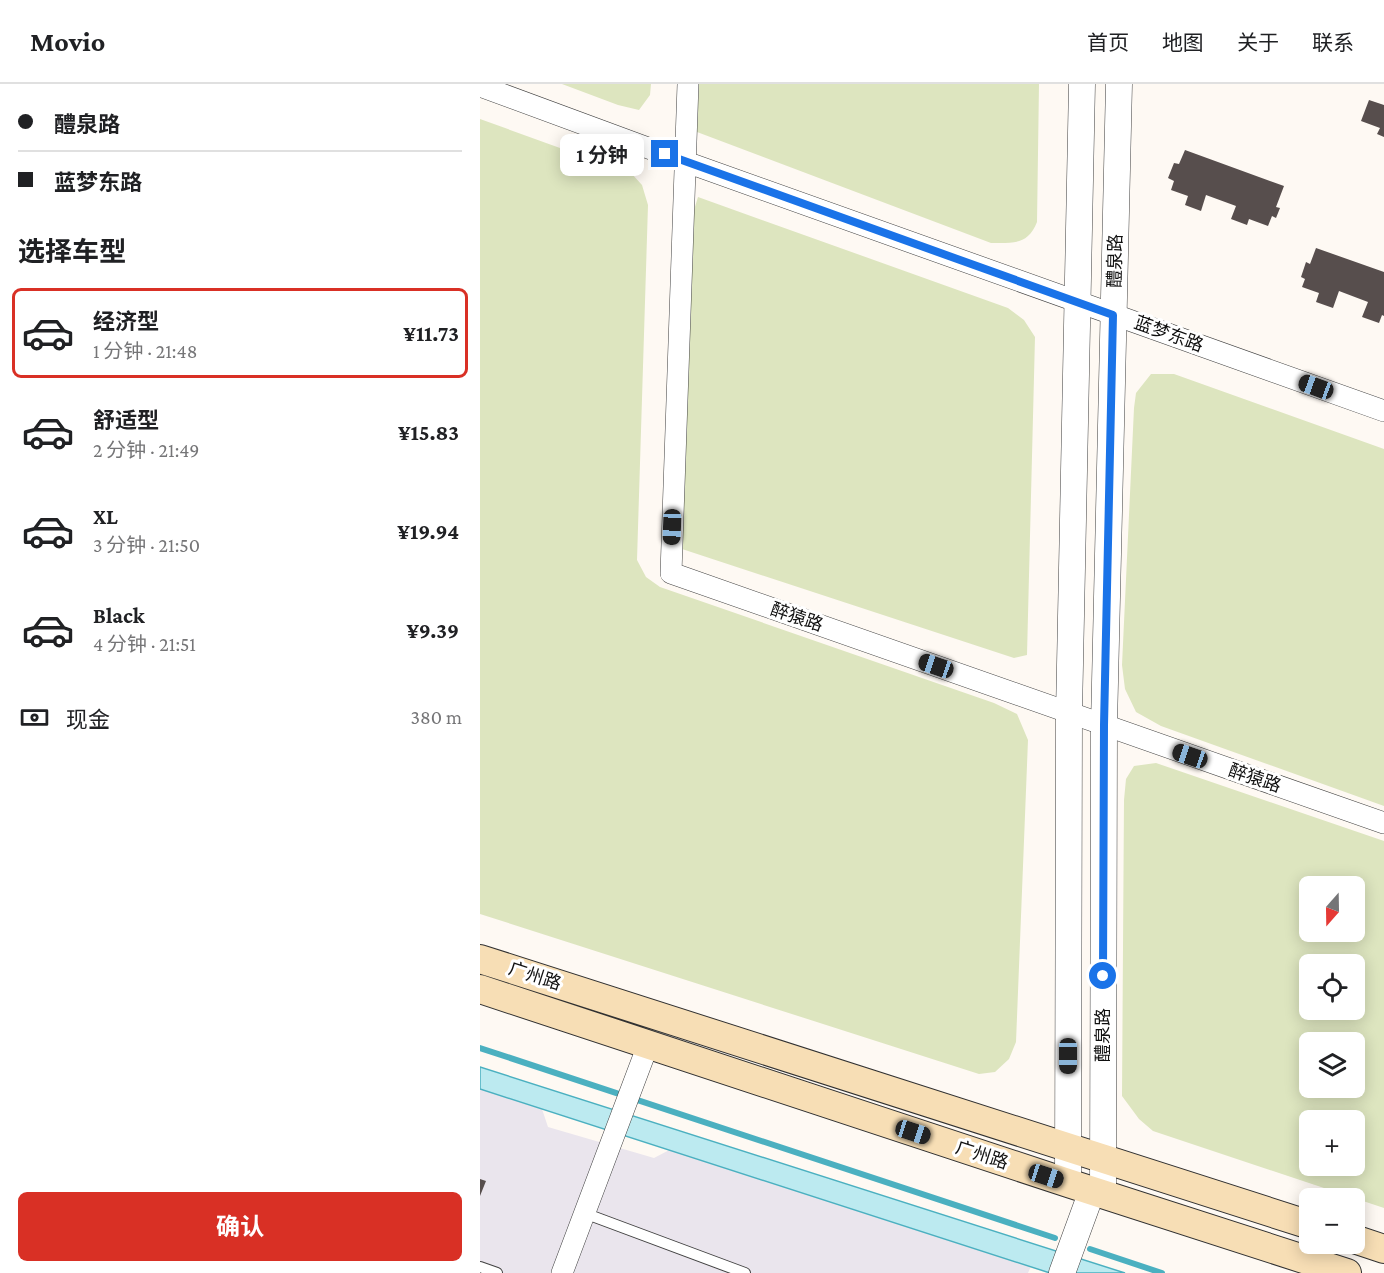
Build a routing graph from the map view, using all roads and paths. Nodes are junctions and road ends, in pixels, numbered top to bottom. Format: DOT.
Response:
graph roads {
  1 [pos="688,84"];
  2 [pos="1082,84"];
  3 [pos="1119,84"];
  4 [pos="480,86"];
  5 [pos="686,162"];
  6 [pos="1078,303"];
  7 [pos="1113,315"];
  8 [pos="1384,411"];
  9 [pos="1069,713"];
  10 [pos="1104,725"];
  11 [pos="1384,824"];
  12 [pos="480,959"];
  13 [pos="480,989"];
  14 [pos="648,1045"];
  15 [pos="1068,1147"];
  16 [pos="1103,1158"];
  17 [pos="1088,1189"];
  18 [pos="584,1213"];
  19 [pos="1299,1221"];
  20 [pos="1365,1243"];
  21 [pos="1384,1249"];
  22 [pos="480,1267"];
  23 [pos="496,1273"];
  24 [pos="562,1273"];
  25 [pos="745,1273"];
  26 [pos="1062,1273"];
  27 [pos="1347,1273"];
  1 -- 5 [label="street, 醉猿路"];
  2 -- 6 [label="street, 醴泉路"];
  3 -- 7 [label="street, 醴泉路"];
  4 -- 5 [label="street, 蓝梦东路"];
  5 -- 6 [label="street, 蓝梦东路"];
  5 -- 9 [label="street, 醉猿路"];
  6 -- 7 [label="street, 蓝梦东路"];
  6 -- 9 [label="street, 醴泉路"];
  7 -- 8 [label="street, 蓝梦东路"];
  7 -- 10 [label="street, 醴泉路"];
  9 -- 10 [label="street, 醉猿路"];
  9 -- 15 [label="street, 醴泉路"];
  10 -- 11 [label="street, 醉猿路"];
  10 -- 16 [label="street, 醴泉路"];
  12 -- 15 [label="main road, 广州路"];
  13 -- 14 [label="main road, 广州路"];
  14 -- 17 [label="main road, 广州路"];
  14 -- 18 [label="street"];
  15 -- 16 [label="main road, 广州路"];
  15 -- 17 [label="street, 醴泉路"];
  16 -- 17 [label="street, 醴泉路"];
  16 -- 19 [label="main road, 广州路"];
  17 -- 26 [label="street, 醴泉路"];
  17 -- 27 [label="main road, 广州路"];
  18 -- 24 [label="street"];
  18 -- 25 [label="lane"];
  20 -- 21 [label="main road"];
  22 -- 23 [label="lane"];
}
